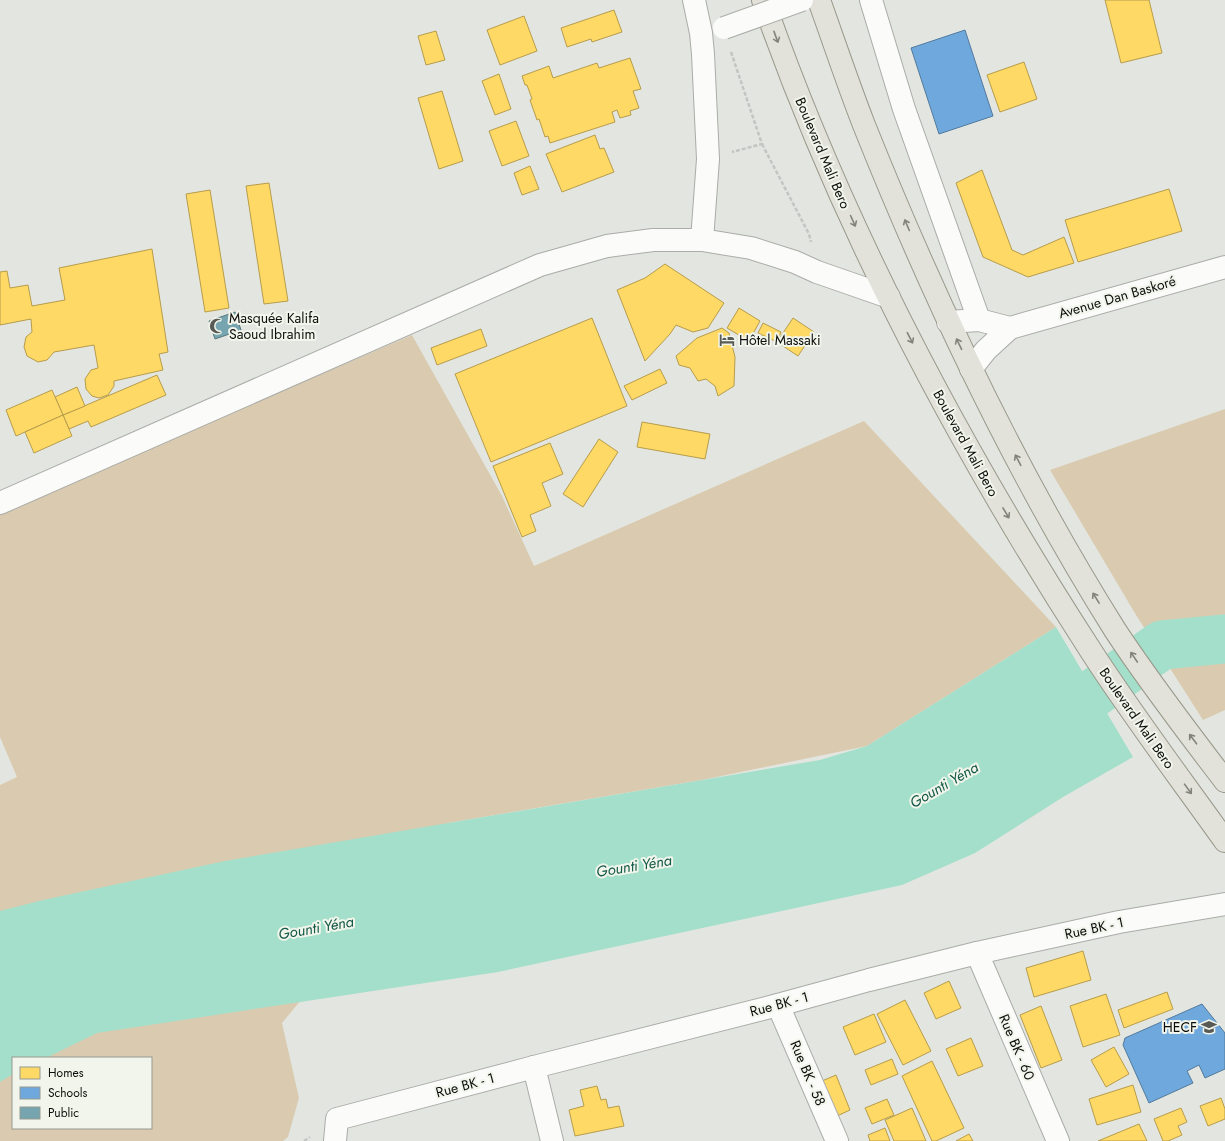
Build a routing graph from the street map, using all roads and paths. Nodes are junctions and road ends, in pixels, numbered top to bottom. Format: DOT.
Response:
graph roads {
  1 [pos="694,0"];
  2 [pos="762,0"];
  3 [pos="802,0"];
  4 [pos="819,0"];
  5 [pos="871,0"];
  6 [pos="724,28"];
  7 [pos="762,144"];
  8 [pos="708,159"];
  9 [pos="702,240"];
  10 [pos="1225,267"];
  11 [pos="817,272"];
  12 [pos="889,297"];
  13 [pos="979,320"];
  14 [pos="948,322"];
  15 [pos="1010,328"];
  16 [pos="971,369"];
  17 [pos="0,503"];
  18 [pos="1225,781"];
  19 [pos="1225,841"];
  20 [pos="1225,904"];
  21 [pos="977,953"];
  22 [pos="778,1005"];
  23 [pos="534,1067"];
  24 [pos="335,1141"];
  25 [pos="552,1141"];
  26 [pos="837,1141"];
  27 [pos="1058,1141"];
  1 -- 8 [label="street"];
  2 -- 12 [label="main road, Boulevard Mali Bero, one-way"];
  3 -- 6 [label="street, bridge"];
  14 -- 4 [label="main road, one-way"];
  5 -- 13 [label="street"];
  6 -- 7 [label="path"];
  7 -- 8 [label="path"];
  7 -- 11 [label="path"];
  8 -- 9 [label="street"];
  9 -- 11 [label="street"];
  9 -- 17 [label="street"];
  10 -- 15 [label="street, Avenue Dan Baskoré"];
  11 -- 12 [label="street"];
  12 -- 19 [label="main road, Boulevard Mali Bero, one-way"];
  13 -- 14 [label="street"];
  13 -- 15 [label="street"];
  16 -- 14 [label="main road, one-way"];
  15 -- 16 [label="street, Avenue Dan Baskoré"];
  18 -- 16 [label="main road, one-way"];
  20 -- 21 [label="street, Rue BK - 1"];
  21 -- 22 [label="street, Rue BK - 1"];
  21 -- 27 [label="street, Rue BK - 60"];
  22 -- 23 [label="street, Rue BK - 1"];
  22 -- 26 [label="street, Rue BK - 58"];
  23 -- 24 [label="street, Rue BK - 1"];
  23 -- 25 [label="street"];
}
